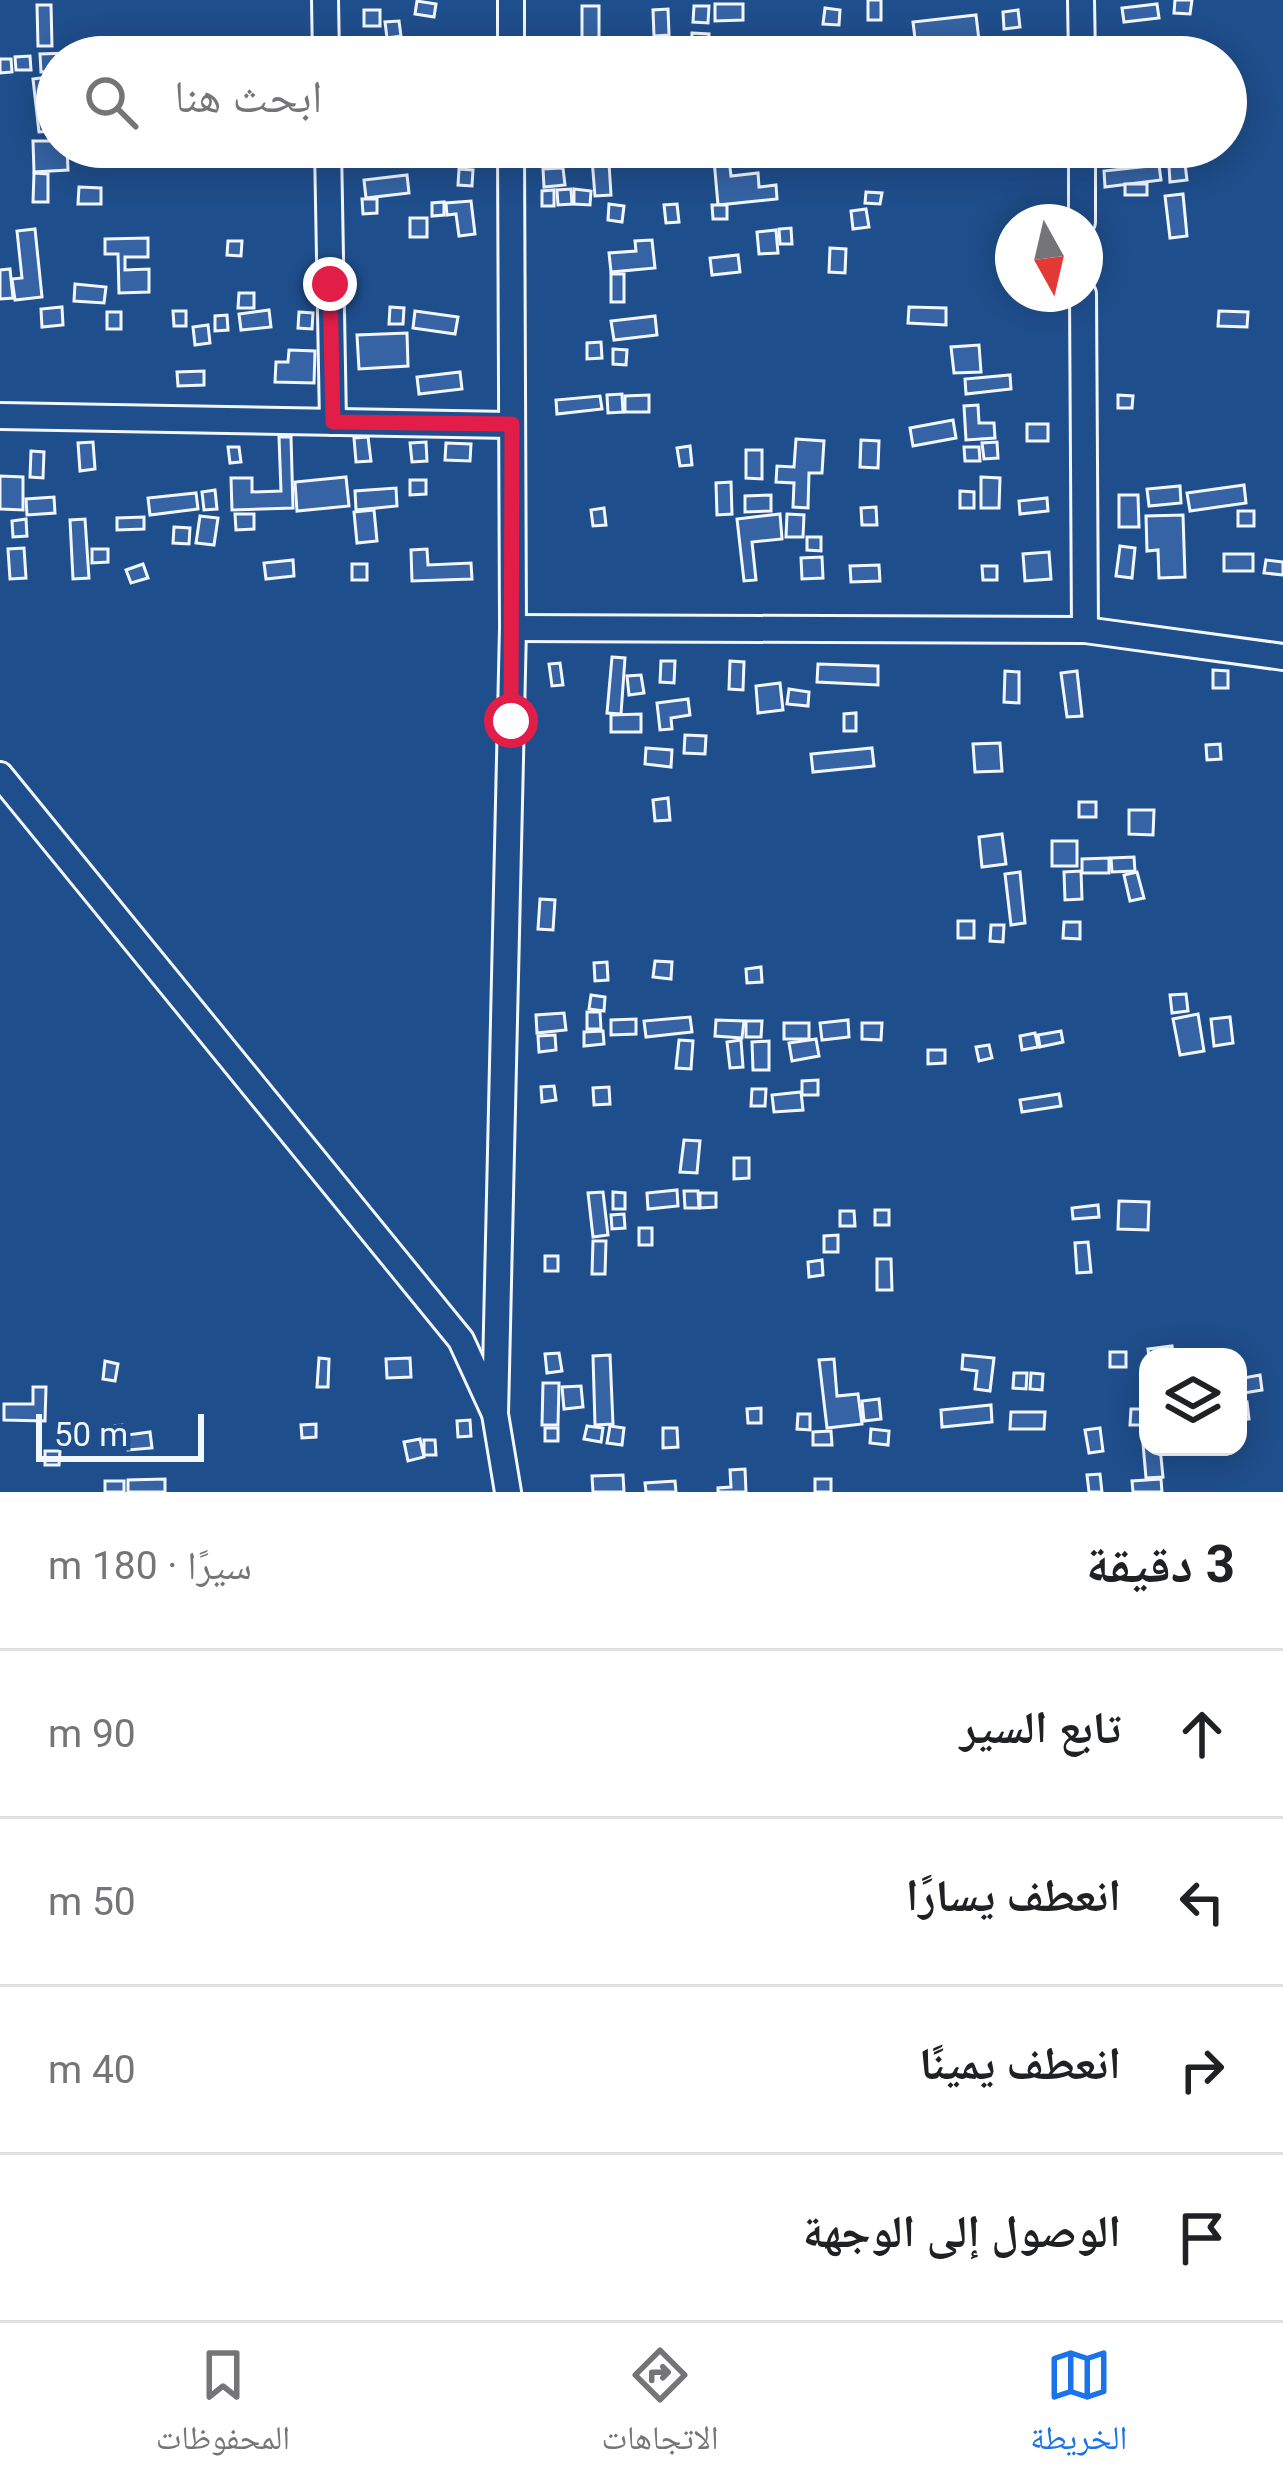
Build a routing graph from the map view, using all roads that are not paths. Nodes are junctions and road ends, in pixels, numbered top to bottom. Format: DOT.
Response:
graph roads {
  1 [pos="325,0"];
  2 [pos="511,0"];
  3 [pos="1081,0"];
  4 [pos="326,36"];
  5 [pos="511,36"];
  6 [pos="1082,36"];
  7 [pos="328,168"];
  8 [pos="511,168"];
  9 [pos="1082,168"];
  10 [pos="1082,204"];
  11 [pos="1083,312"];
  12 [pos="0,416"];
  13 [pos="333,422"];
  14 [pos="512,424"];
  15 [pos="513,628"];
  16 [pos="1084,631"];
  17 [pos="1283,657"];
  18 [pos="0,775"];
  19 [pos="495,1414"];
  20 [pos="508,1492"];
  1 -- 4 [label="street"];
  2 -- 5 [label="street"];
  3 -- 6 [label="street"];
  7 -- 13 [label="street"];
  8 -- 14 [label="street"];
  9 -- 10 [label="street"];
  11 -- 16 [label="street"];
  12 -- 13 [label="street"];
  13 -- 14 [label="street"];
  14 -- 15 [label="street"];
  15 -- 16 [label="street"];
  15 -- 19 [label="street"];
  16 -- 17 [label="street"];
  18 -- 19 [label="street"];
  19 -- 20 [label="street"];
}
